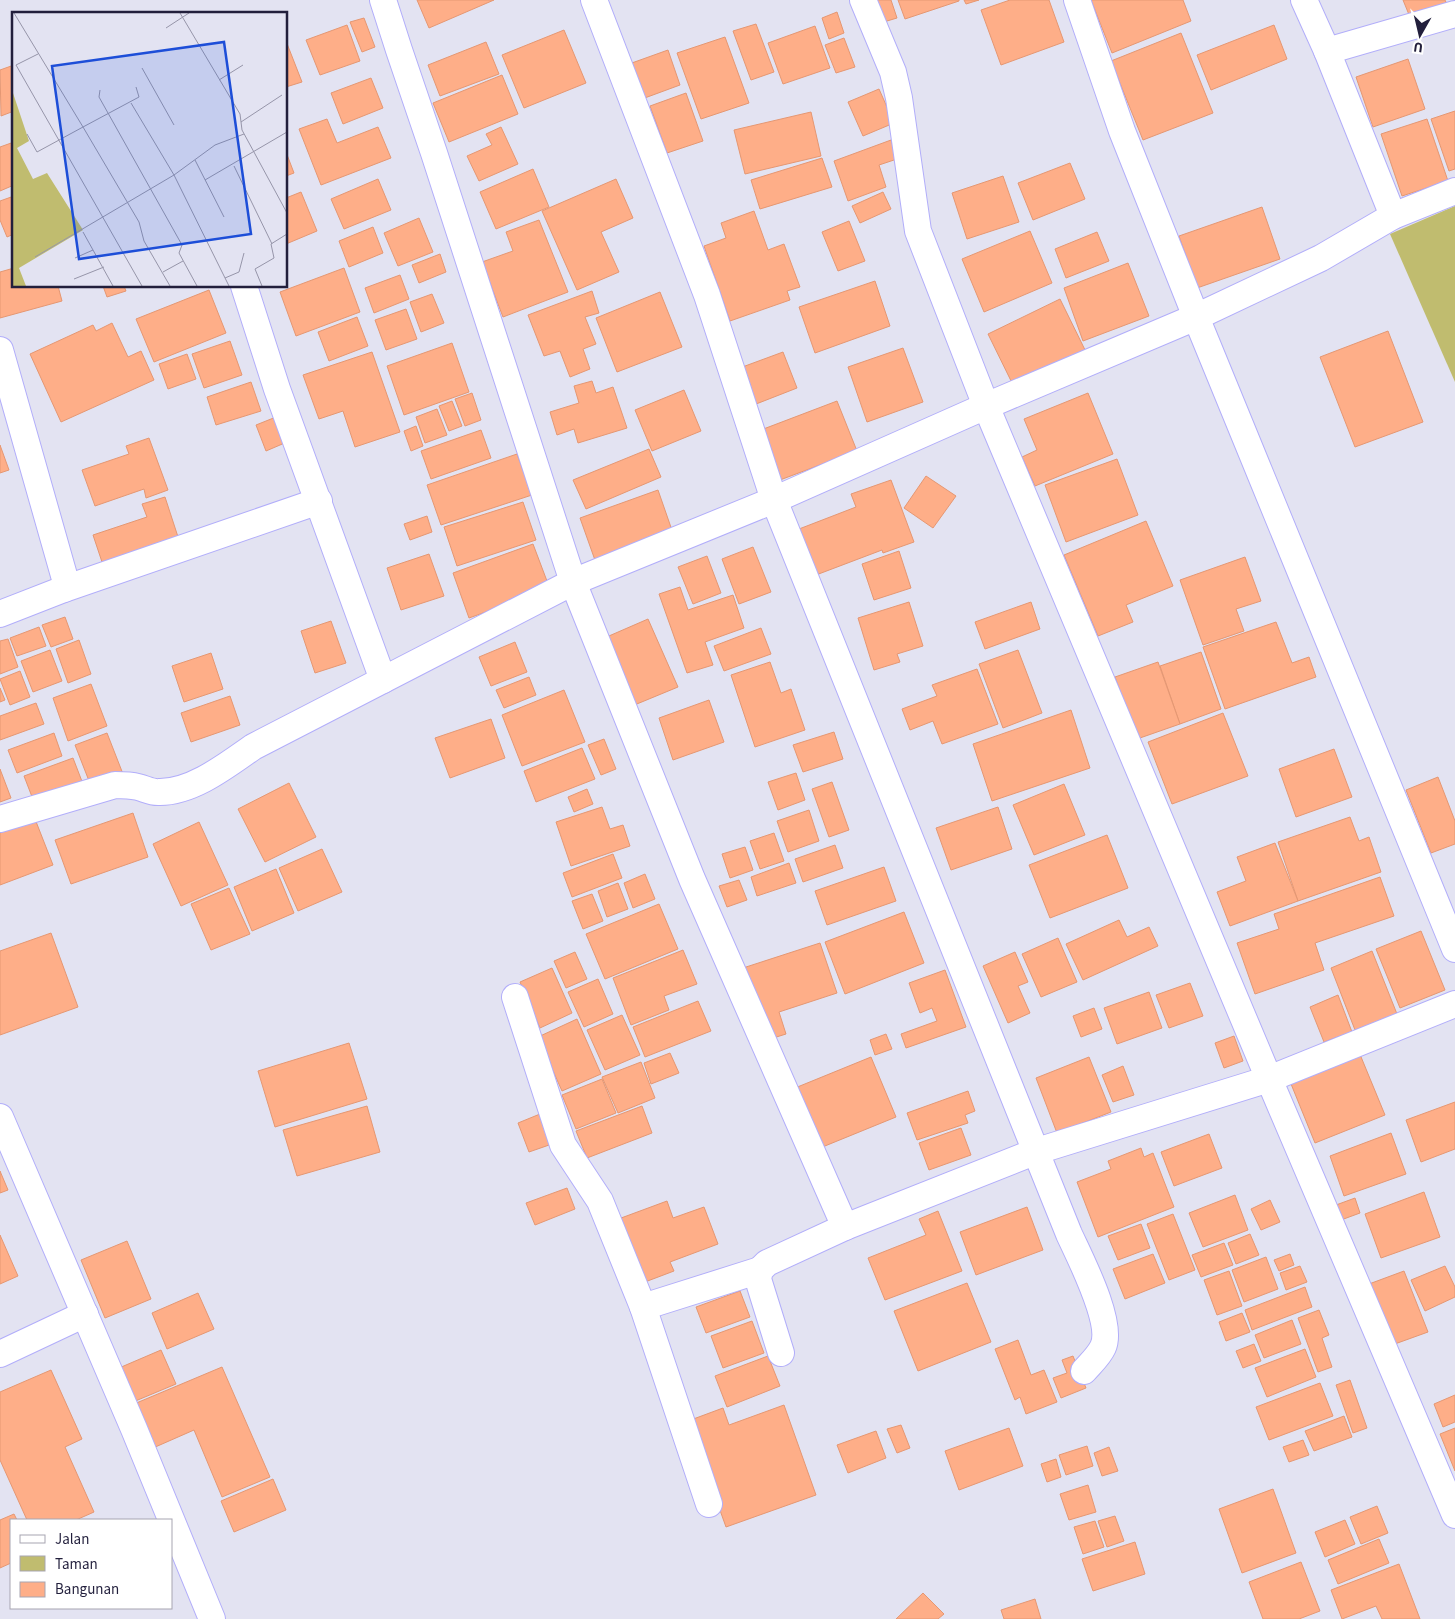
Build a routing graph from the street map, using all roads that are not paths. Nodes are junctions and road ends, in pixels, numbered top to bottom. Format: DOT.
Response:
graph roads {
  1 [pos="383,0"];
  2 [pos="594,0"];
  3 [pos="863,0"];
  4 [pos="1078,0"];
  5 [pos="1304,0"];
  6 [pos="1455,14"];
  7 [pos="1327,51"];
  8 [pos="1455,192"];
  9 [pos="1393,216"];
  10 [pos="245,288"];
  11 [pos="1196,318"];
  12 [pos="0,350"];
  13 [pos="986,406"];
  14 [pos="774,500"];
  15 [pos="319,501"];
  16 [pos="574,582"];
  17 [pos="64,589"];
  18 [pos="0,614"];
  19 [pos="383,680"];
  20 [pos="0,819"];
  21 [pos="1455,949"];
  22 [pos="515,997"];
  23 [pos="1455,1004"];
  24 [pos="1269,1079"];
  25 [pos="0,1117"];
  26 [pos="1036,1151"];
  27 [pos="845,1227"];
  28 [pos="760,1270"];
  29 [pos="643,1308"];
  30 [pos="85,1314"];
  31 [pos="781,1352"];
  32 [pos="0,1354"];
  33 [pos="1084,1372"];
  34 [pos="710,1504"];
  35 [pos="1455,1515"];
  36 [pos="170,1519"];
  37 [pos="172,1523"];
  38 [pos="212,1619"];
  1 -- 16 [label="street"];
  2 -- 14 [label="street"];
  3 -- 13 [label="street"];
  4 -- 11 [label="street"];
  5 -- 7 [label="street"];
  6 -- 7 [label="street"];
  7 -- 9 [label="street"];
  8 -- 9 [label="street"];
  9 -- 11 [label="street"];
  10 -- 15 [label="street"];
  11 -- 13 [label="street"];
  11 -- 21 [label="street"];
  12 -- 17 [label="street"];
  13 -- 14 [label="street"];
  13 -- 24 [label="street"];
  14 -- 16 [label="street"];
  14 -- 26 [label="street"];
  15 -- 17 [label="street"];
  15 -- 19 [label="street"];
  16 -- 19 [label="street"];
  16 -- 27 [label="street"];
  17 -- 18 [label="street"];
  19 -- 20 [label="street"];
  22 -- 29 [label="street"];
  23 -- 24 [label="street"];
  24 -- 26 [label="street"];
  24 -- 35 [label="street"];
  25 -- 30 [label="street"];
  26 -- 27 [label="street"];
  26 -- 33 [label="street"];
  27 -- 28 [label="street"];
  28 -- 29 [label="street"];
  28 -- 31 [label="street"];
  29 -- 34 [label="street"];
  30 -- 32 [label="street"];
  30 -- 36 [label="street"];
  37 -- 38 [label="street"];
}
